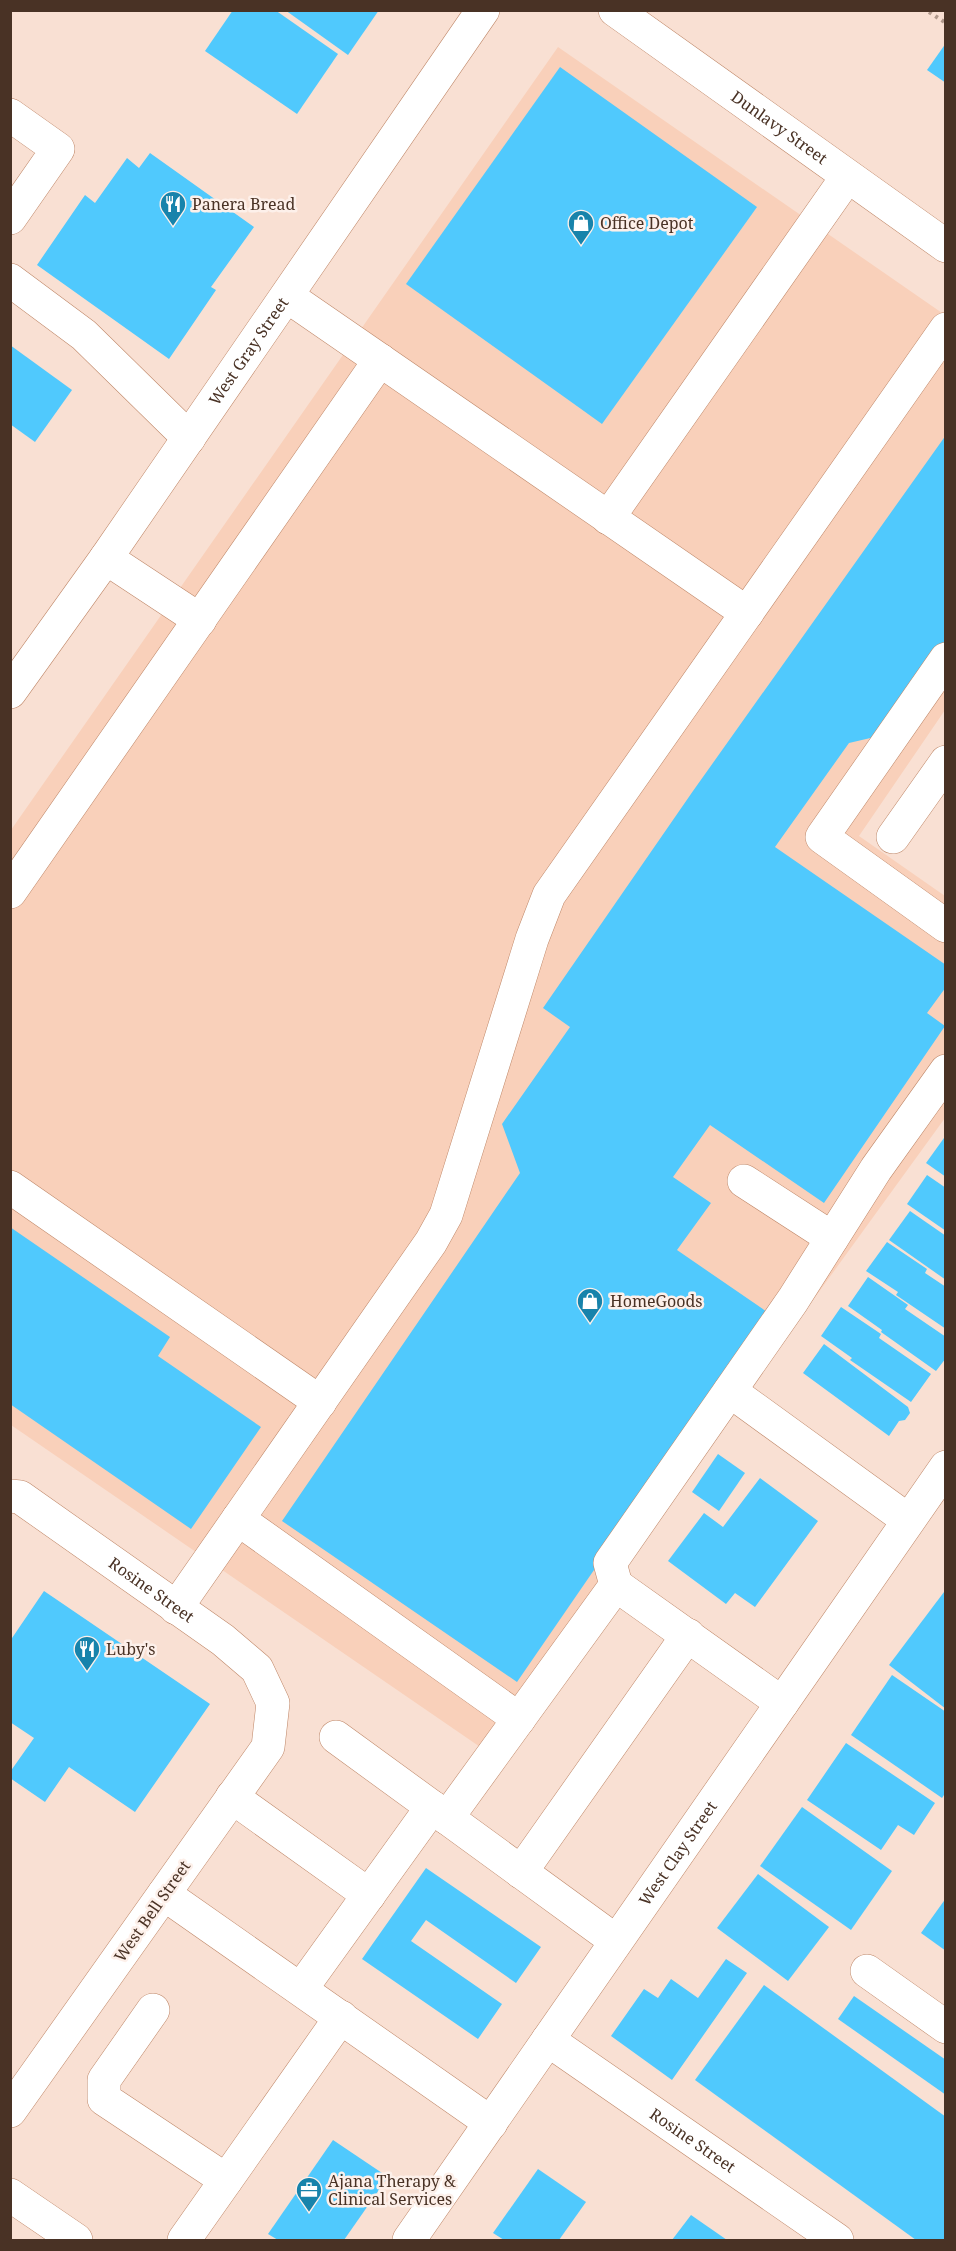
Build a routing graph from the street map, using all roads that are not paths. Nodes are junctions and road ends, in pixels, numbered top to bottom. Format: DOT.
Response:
graph roads {
  1 [pos="483,10"];
  2 [pos="615,10"];
  3 [pos="10,115"];
  4 [pos="847,177"];
  5 [pos="10,218"];
  6 [pos="945,246"];
  7 [pos="10,280"];
  8 [pos="287,296"];
  9 [pos="945,329"];
  10 [pos="380,360"];
  11 [pos="189,438"];
  12 [pos="608,518"];
  13 [pos="106,558"];
  14 [pos="747,613"];
  15 [pos="200,620"];
  16 [pos="945,659"];
  17 [pos="10,692"];
  18 [pos="945,762"];
  19 [pos="893,837"];
  20 [pos="10,892"];
  21 [pos="945,926"];
  22 [pos="945,1071"];
  23 [pos="744,1181"];
  24 [pos="10,1187"];
  25 [pos="832,1238"];
  26 [pos="730,1390"];
  27 [pos="320,1402"];
  28 [pos="945,1467"];
  29 [pos="10,1496"];
  30 [pos="926,1512"];
  31 [pos="238,1520"];
  32 [pos="616,1585"];
  33 [pos="176,1608"];
  34 [pos="688,1635"];
  35 [pos="273,1703"];
  36 [pos="782,1703"];
  37 [pos="519,1719"];
  38 [pos="336,1737"];
  39 [pos="232,1797"];
  40 [pos="440,1813"];
  41 [pos="521,1872"];
  42 [pos="164,1894"];
  43 [pos="369,1895"];
  44 [pos="616,1941"];
  45 [pos="867,1971"];
  46 [pos="301,1989"];
  47 [pos="153,2010"];
  48 [pos="340,2017"];
  49 [pos="945,2027"];
  50 [pos="548,2040"];
  51 [pos="10,2112"];
  52 [pos="491,2123"];
  53 [pos="226,2180"];
  54 [pos="10,2195"];
  55 [pos="76,2241"];
  56 [pos="184,2241"];
  57 [pos="409,2241"];
  58 [pos="837,2241"];
  1 -- 8 [label="street, West Gray Street"];
  2 -- 4 [label="street, Dunlavy Street"];
  3 -- 5 [label="street"];
  4 -- 6 [label="street, Dunlavy Street"];
  4 -- 12 [label="street"];
  7 -- 11 [label="street"];
  8 -- 10 [label="street"];
  8 -- 11 [label="street, West Gray Street"];
  9 -- 14 [label="street"];
  10 -- 12 [label="street"];
  10 -- 15 [label="street"];
  11 -- 13 [label="street, West Gray Street"];
  12 -- 14 [label="street"];
  13 -- 15 [label="street"];
  13 -- 17 [label="street, West Gray Street"];
  14 -- 27 [label="street"];
  15 -- 20 [label="street"];
  16 -- 21 [label="street"];
  18 -- 19 [label="street"];
  22 -- 25 [label="street"];
  23 -- 25 [label="street"];
  24 -- 27 [label="street"];
  25 -- 26 [label="street"];
  26 -- 30 [label="street"];
  26 -- 32 [label="street"];
  27 -- 31 [label="street"];
  28 -- 30 [label="street, West Clay Street"];
  29 -- 33 [label="street, Rosine Street"];
  30 -- 36 [label="street, West Clay Street"];
  31 -- 33 [label="street"];
  31 -- 37 [label="street"];
  32 -- 34 [label="street"];
  32 -- 37 [label="street"];
  33 -- 35 [label="street, Rosine Street"];
  34 -- 36 [label="street"];
  34 -- 41 [label="street"];
  35 -- 39 [label="street, West Bell Street"];
  36 -- 44 [label="street, West Clay Street"];
  37 -- 40 [label="street"];
  38 -- 40 [label="street"];
  39 -- 42 [label="street, West Bell Street"];
  39 -- 43 [label="street"];
  40 -- 41 [label="street"];
  40 -- 43 [label="street"];
  41 -- 44 [label="street"];
  42 -- 46 [label="street"];
  42 -- 51 [label="street, West Bell Street"];
  43 -- 46 [label="street"];
  44 -- 50 [label="street, West Clay Street"];
  45 -- 49 [label="street"];
  46 -- 48 [label="street"];
  47 -- 53 [label="street"];
  48 -- 52 [label="street"];
  48 -- 53 [label="street"];
  50 -- 52 [label="street, West Clay Street"];
  50 -- 58 [label="street, Rosine Street"];
  52 -- 57 [label="street, West Clay Street"];
  53 -- 56 [label="street"];
  54 -- 55 [label="street"];
}
